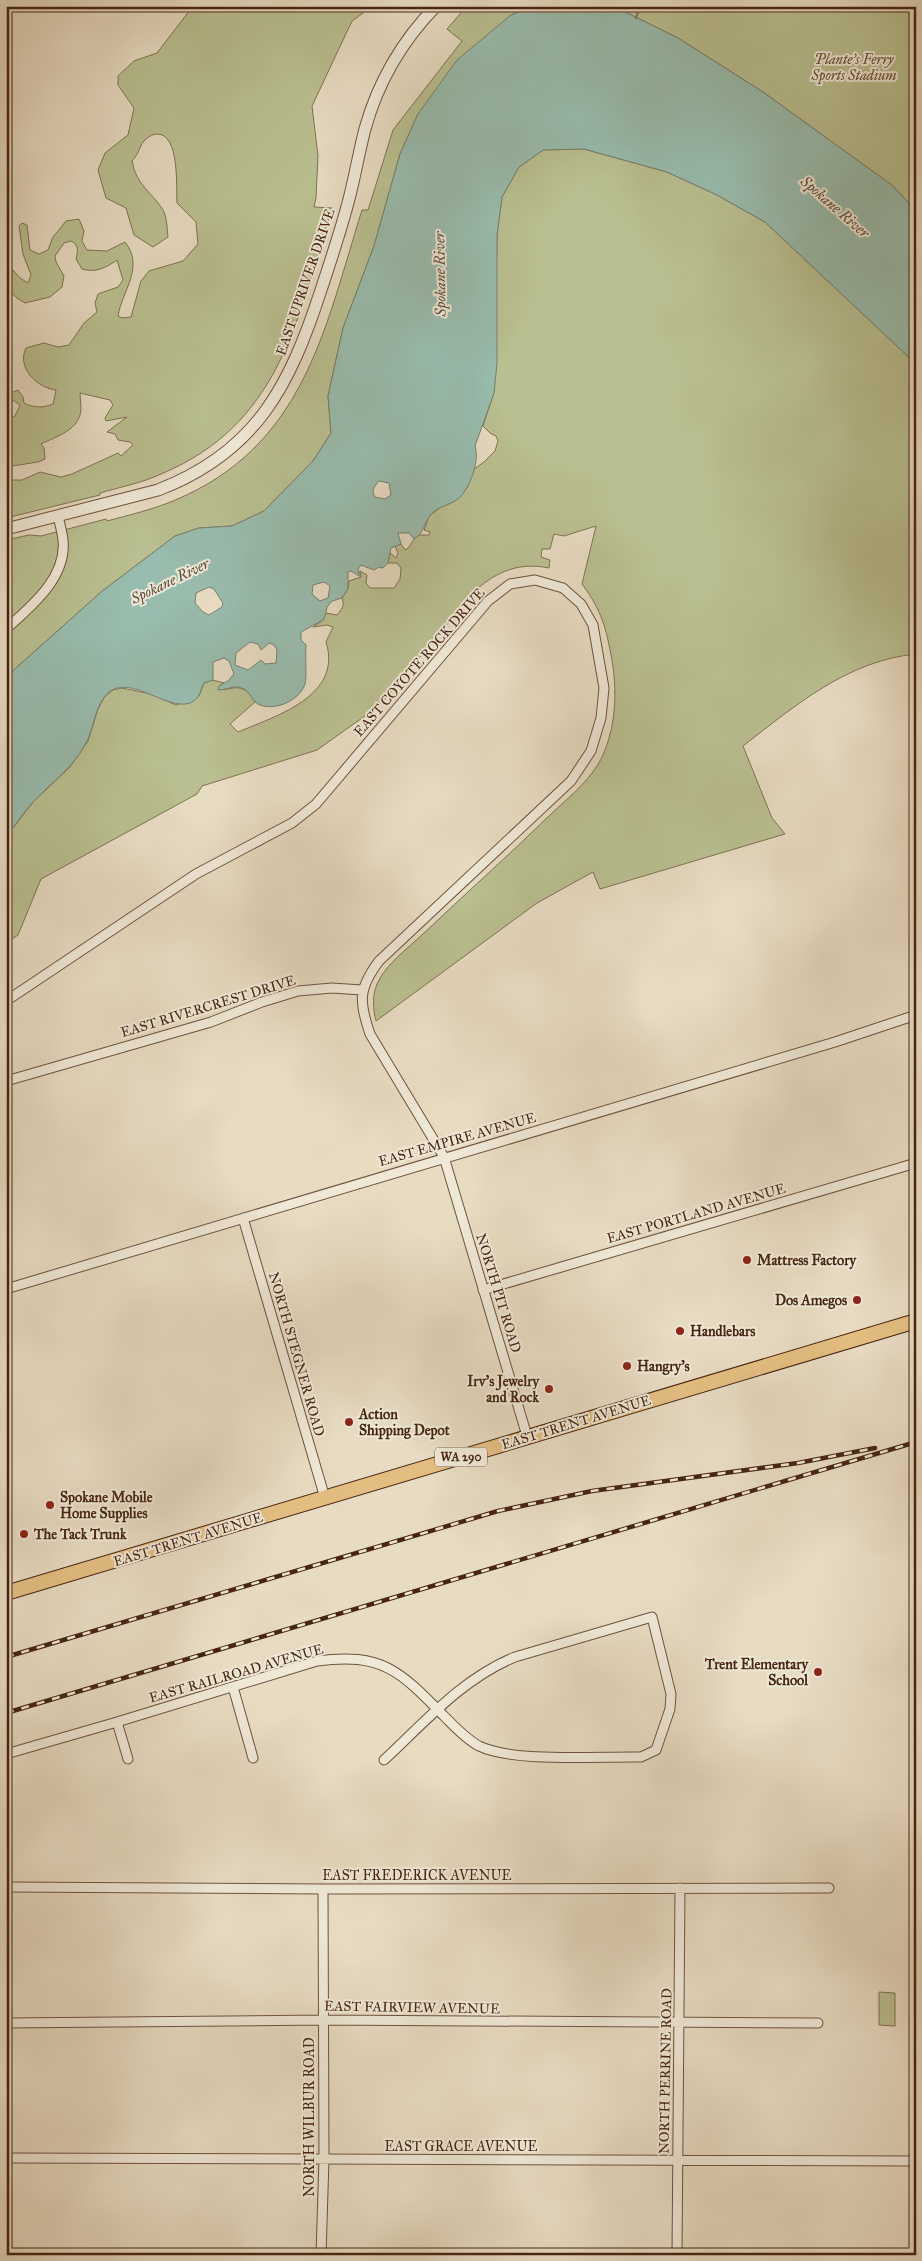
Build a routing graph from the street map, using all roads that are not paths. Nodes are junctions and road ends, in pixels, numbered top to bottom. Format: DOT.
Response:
graph roads {
  1 [pos="436,6"];
  2 [pos="58,517"];
  3 [pos="6,529"];
  4 [pos="6,629"];
  5 [pos="362,990"];
  6 [pos="6,1001"];
  7 [pos="916,1015"];
  8 [pos="6,1081"];
  9 [pos="444,1157"];
  10 [pos="916,1162"];
  11 [pos="242,1218"];
  12 [pos="6,1289"];
  13 [pos="483,1290"];
  14 [pos="916,1322"];
  15 [pos="900,1326"];
  16 [pos="916,1328"];
  17 [pos="527,1436"];
  18 [pos="325,1498"];
  19 [pos="6,1594"];
  20 [pos="233,1687"];
  21 [pos="438,1710"];
  22 [pos="117,1722"];
  23 [pos="6,1754"];
  24 [pos="253,1758"];
  25 [pos="128,1759"];
  26 [pos="384,1760"];
  27 [pos="6,1887"];
  28 [pos="680,1888"];
  29 [pos="828,1888"];
  30 [pos="323,1889"];
  31 [pos="323,2020"];
  32 [pos="6,2023"];
  33 [pos="818,2023"];
  34 [pos="679,2024"];
  35 [pos="6,2158"];
  36 [pos="324,2159"];
  37 [pos="678,2161"];
  38 [pos="916,2161"];
  39 [pos="321,2255"];
  40 [pos="677,2255"];
  1 -- 2 [label="street, EAST UPRIVER DRIVE"];
  2 -- 3 [label="street, EAST UPRIVER DRIVE"];
  2 -- 4 [label="street"];
  5 -- 6 [label="street, EAST COYOTE ROCK DRIVE"];
  5 -- 8 [label="street, EAST RIVERCREST DRIVE"];
  5 -- 9 [label="street"];
  7 -- 9 [label="street, EAST EMPIRE AVENUE"];
  9 -- 11 [label="street, EAST EMPIRE AVENUE"];
  9 -- 13 [label="street, NORTH PIT ROAD"];
  10 -- 13 [label="street, EAST PORTLAND AVENUE"];
  11 -- 12 [label="street, EAST EMPIRE AVENUE"];
  11 -- 18 [label="street, NORTH STEGNER ROAD"];
  13 -- 17 [label="street, NORTH PIT ROAD"];
  14 -- 15 [label="main road, EAST TRENT AVENUE / WA 290"];
  15 -- 16 [label="main road"];
  15 -- 17 [label="main road, EAST TRENT AVENUE / WA 290"];
  17 -- 18 [label="main road, EAST TRENT AVENUE / WA 290"];
  18 -- 19 [label="main road, EAST TRENT AVENUE / WA 290"];
  20 -- 21 [label="street, EAST RAILROAD AVENUE"];
  20 -- 22 [label="street, EAST RAILROAD AVENUE"];
  20 -- 24 [label="street"];
  21 -- 21 [label="street, EAST RAILROAD AVENUE"];
  21 -- 26 [label="street"];
  22 -- 23 [label="street, EAST RAILROAD AVENUE"];
  22 -- 25 [label="street"];
  27 -- 30 [label="street, EAST FREDERICK AVENUE"];
  28 -- 29 [label="street, EAST FREDERICK AVENUE"];
  28 -- 30 [label="street, EAST FREDERICK AVENUE"];
  28 -- 34 [label="street, NORTH PERRINE ROAD"];
  30 -- 31 [label="street, NORTH WILBUR ROAD"];
  31 -- 32 [label="street, EAST FAIRVIEW AVENUE"];
  31 -- 34 [label="street, EAST FAIRVIEW AVENUE"];
  31 -- 36 [label="street, NORTH WILBUR ROAD"];
  33 -- 34 [label="street, EAST FAIRVIEW AVENUE"];
  34 -- 37 [label="street, NORTH PERRINE ROAD"];
  35 -- 36 [label="street, EAST GRACE AVENUE"];
  36 -- 37 [label="street, EAST GRACE AVENUE"];
  36 -- 39 [label="street, NORTH WILBUR ROAD"];
  37 -- 38 [label="street, EAST GRACE AVENUE"];
  37 -- 40 [label="street, NORTH PERRINE ROAD"];
}
